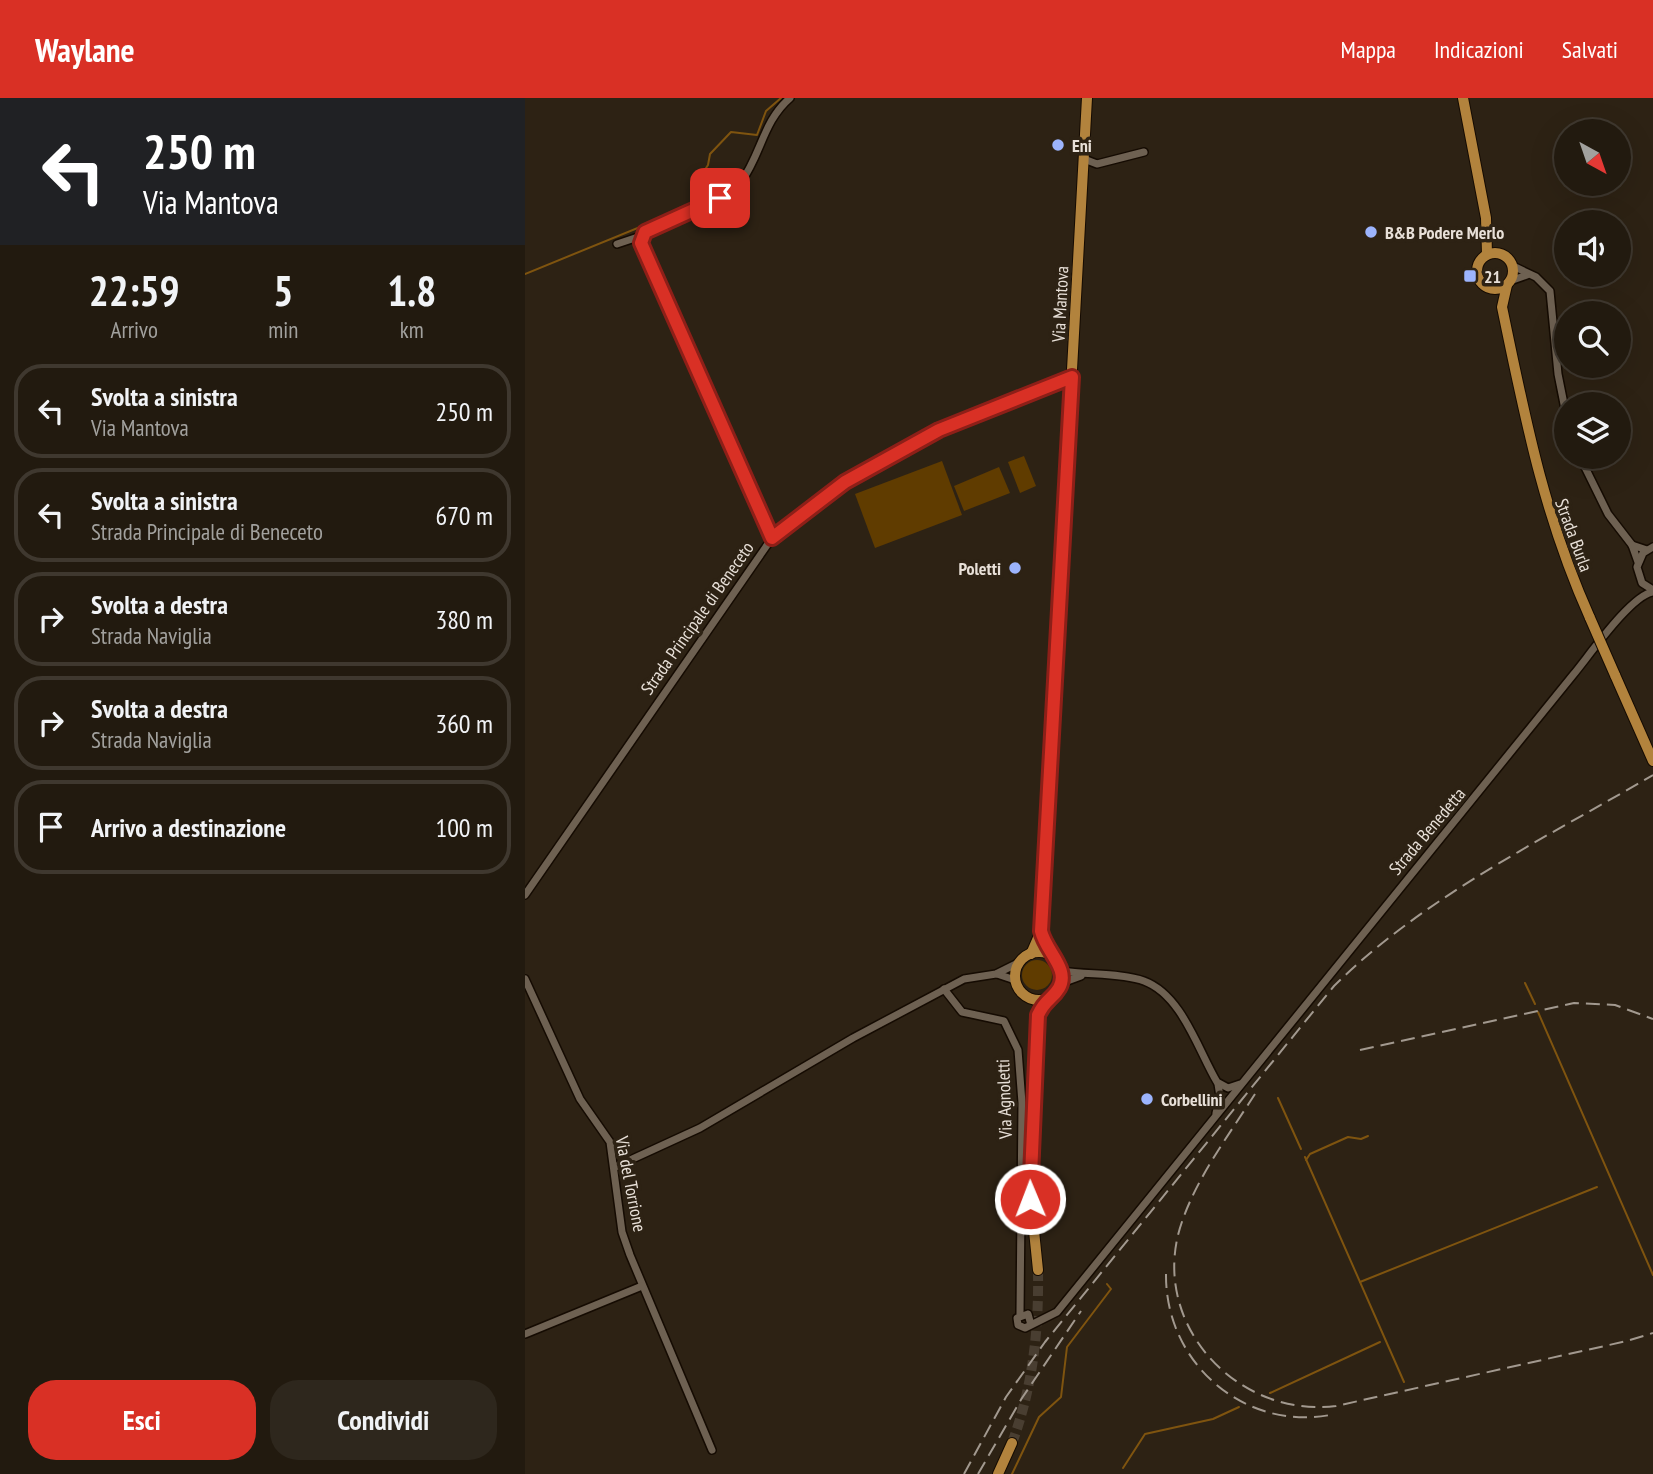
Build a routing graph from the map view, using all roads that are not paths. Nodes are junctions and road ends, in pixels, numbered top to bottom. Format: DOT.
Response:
graph roads {
  1 [pos="790,98"];
  2 [pos="1087,98"];
  3 [pos="1463,98"];
  4 [pos="1144,152"];
  5 [pos="1084,159"];
  6 [pos="1488,234"];
  7 [pos="641,236"];
  8 [pos="617,244"];
  9 [pos="1487,254"];
  10 [pos="1502,254"];
  11 [pos="1513,266"];
  12 [pos="1528,275"];
  13 [pos="1508,283"];
  14 [pos="1491,288"];
  15 [pos="1502,307"];
  16 [pos="1072,377"];
  17 [pos="1561,392"];
  18 [pos="1586,469"];
  19 [pos="772,538"];
  20 [pos="1632,545"];
  21 [pos="1650,549"];
  22 [pos="1638,562"];
  23 [pos="1639,578"];
  24 [pos="1653,591"];
  25 [pos="1633,604"];
  26 [pos="1653,761"];
  27 [pos="525,895"];
  28 [pos="1041,931"];
  29 [pos="1031,954"];
  30 [pos="1050,956"];
  31 [pos="1020,961"];
  32 [pos="1062,971"];
  33 [pos="996,974"];
  34 [pos="1084,975"];
  35 [pos="525,979"];
  36 [pos="1015,980"];
  37 [pos="1062,983"];
  38 [pos="944,989"];
  39 [pos="1028,998"];
  40 [pos="1046,999"];
  41 [pos="1037,1021"];
  42 [pos="1247,1079"];
  43 [pos="1217,1082"];
  44 [pos="1228,1088"];
  45 [pos="1220,1097"];
  46 [pos="1225,1105"];
  47 [pos="1213,1120"];
  48 [pos="615,1167"];
  49 [pos="1038,1270"];
  50 [pos="642,1286"];
  51 [pos="1026,1321"];
  52 [pos="525,1334"];
  53 [pos="1012,1443"];
  54 [pos="712,1450"];
  55 [pos="998,1474"];
  1 -- 7 [label="street"];
  2 -- 5 [label="main road, Via Mantova"];
  3 -- 6 [label="main road, Strada Burla"];
  4 -- 5 [label="street"];
  5 -- 16 [label="main road, Via Mantova"];
  6 -- 9 [label="main road, Strada Burla"];
  6 -- 10 [label="main road, Strada Burla"];
  7 -- 8 [label="street"];
  7 -- 19 [label="street"];
  9 -- 10 [label="main road"];
  9 -- 14 [label="main road, Strada Burla"];
  10 -- 11 [label="main road, Strada Burla"];
  11 -- 12 [label="street"];
  11 -- 13 [label="main road, Strada Burla"];
  12 -- 13 [label="street"];
  12 -- 17 [label="street"];
  13 -- 14 [label="main road"];
  13 -- 15 [label="main road, Strada Burla"];
  14 -- 15 [label="main road, Strada Burla"];
  15 -- 26 [label="main road, Strada Burla, bridge"];
  16 -- 19 [label="street, Strada Principale di Beneceto"];
  16 -- 28 [label="main road, Via Mantova"];
  18 -- 20 [label="street, Strada Benedetta"];
  19 -- 27 [label="street, Strada Principale di Beneceto"];
  20 -- 21 [label="street"];
  20 -- 22 [label="street, Strada Benedetta"];
  21 -- 22 [label="street"];
  22 -- 23 [label="street, Strada Benedetta"];
  23 -- 24 [label="street, Strada Benedetta"];
  23 -- 25 [label="street, Strada Benedetta"];
  24 -- 25 [label="street, Strada Benedetta"];
  25 -- 42 [label="street, Strada Benedetta"];
  28 -- 29 [label="main road, Via Mantova"];
  28 -- 30 [label="main road, Via Mantova"];
  29 -- 30 [label="main road"];
  29 -- 31 [label="main road"];
  30 -- 32 [label="main road, Via Mantova"];
  31 -- 33 [label="street"];
  31 -- 36 [label="main road"];
  32 -- 34 [label="street, Strada Benedetta"];
  32 -- 37 [label="main road"];
  33 -- 36 [label="street"];
  33 -- 38 [label="street"];
  34 -- 37 [label="street, Strada Benedetta"];
  34 -- 43 [label="street, Strada Benedetta"];
  35 -- 48 [label="street, Via del Torrione"];
  36 -- 39 [label="main road"];
  37 -- 40 [label="main road"];
  38 -- 48 [label="street"];
  38 -- 51 [label="street, Via Agnoletti"];
  39 -- 40 [label="main road"];
  39 -- 41 [label="main road"];
  40 -- 41 [label="main road"];
  41 -- 49 [label="main road"];
  42 -- 44 [label="street, Strada Benedetta"];
  42 -- 46 [label="street, Strada Benedetta"];
  43 -- 44 [label="street"];
  43 -- 45 [label="street, Strada Benedetta"];
  44 -- 45 [label="street, Strada Benedetta"];
  44 -- 46 [label="street, Strada Benedetta"];
  45 -- 47 [label="street, Strada Benedetta"];
  46 -- 47 [label="street, Strada Benedetta"];
  47 -- 51 [label="street, Strada Benedetta"];
  48 -- 50 [label="street, Via del Torrione"];
  50 -- 52 [label="street"];
  50 -- 54 [label="street, Via del Torrione"];
  53 -- 55 [label="main road"];
}
